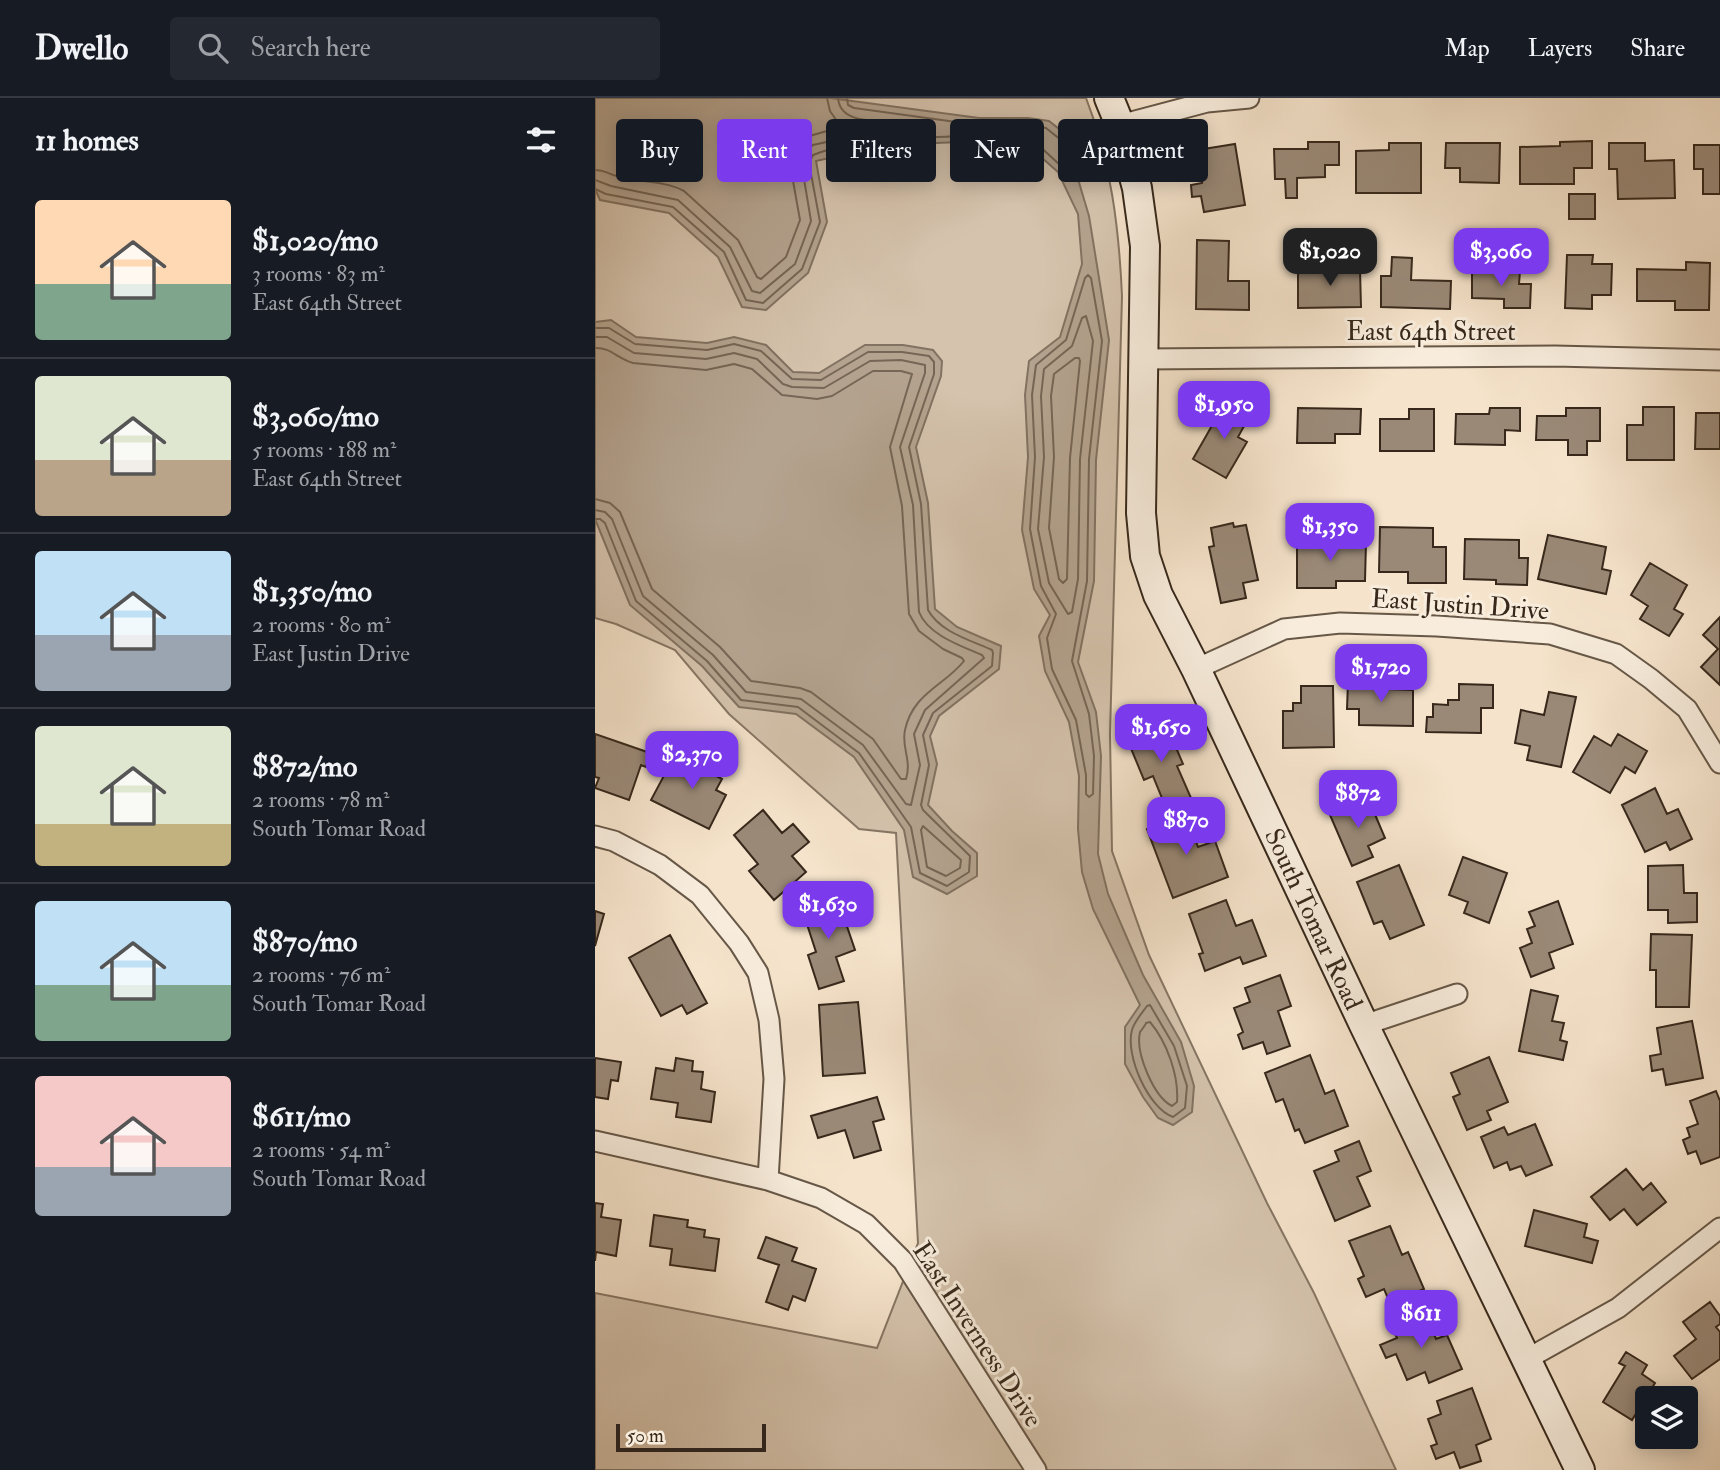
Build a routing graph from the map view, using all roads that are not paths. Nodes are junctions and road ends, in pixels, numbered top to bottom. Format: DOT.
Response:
graph roads {
  1 [pos="1109,98"];
  2 [pos="1249,98"];
  3 [pos="1118,119"];
  4 [pos="1143,119"];
  5 [pos="1135,182"];
  6 [pos="1143,359"];
  7 [pos="1720,360"];
  8 [pos="1196,669"];
  9 [pos="1720,763"];
  10 [pos="595,836"];
  11 [pos="1457,994"];
  12 [pos="1363,1025"];
  13 [pos="595,1141"];
  14 [pos="768,1180"];
  15 [pos="1720,1228"];
  16 [pos="1527,1359"];
  17 [pos="1036,1470"];
  18 [pos="1580,1470"];
  1 -- 3 [label="street, South Tomar Road"];
  2 -- 4 [label="street"];
  5 -- 6 [label="street, South Tomar Road"];
  6 -- 7 [label="street, East 64th Street"];
  6 -- 8 [label="street, South Tomar Road"];
  8 -- 9 [label="street, East Justin Drive"];
  8 -- 12 [label="street, South Tomar Road"];
  10 -- 14 [label="street"];
  11 -- 12 [label="street"];
  12 -- 16 [label="street, South Tomar Road"];
  13 -- 14 [label="street, East Inverness Drive"];
  14 -- 17 [label="street, East Inverness Drive"];
  15 -- 16 [label="street"];
  16 -- 18 [label="street, South Tomar Road"];
}
